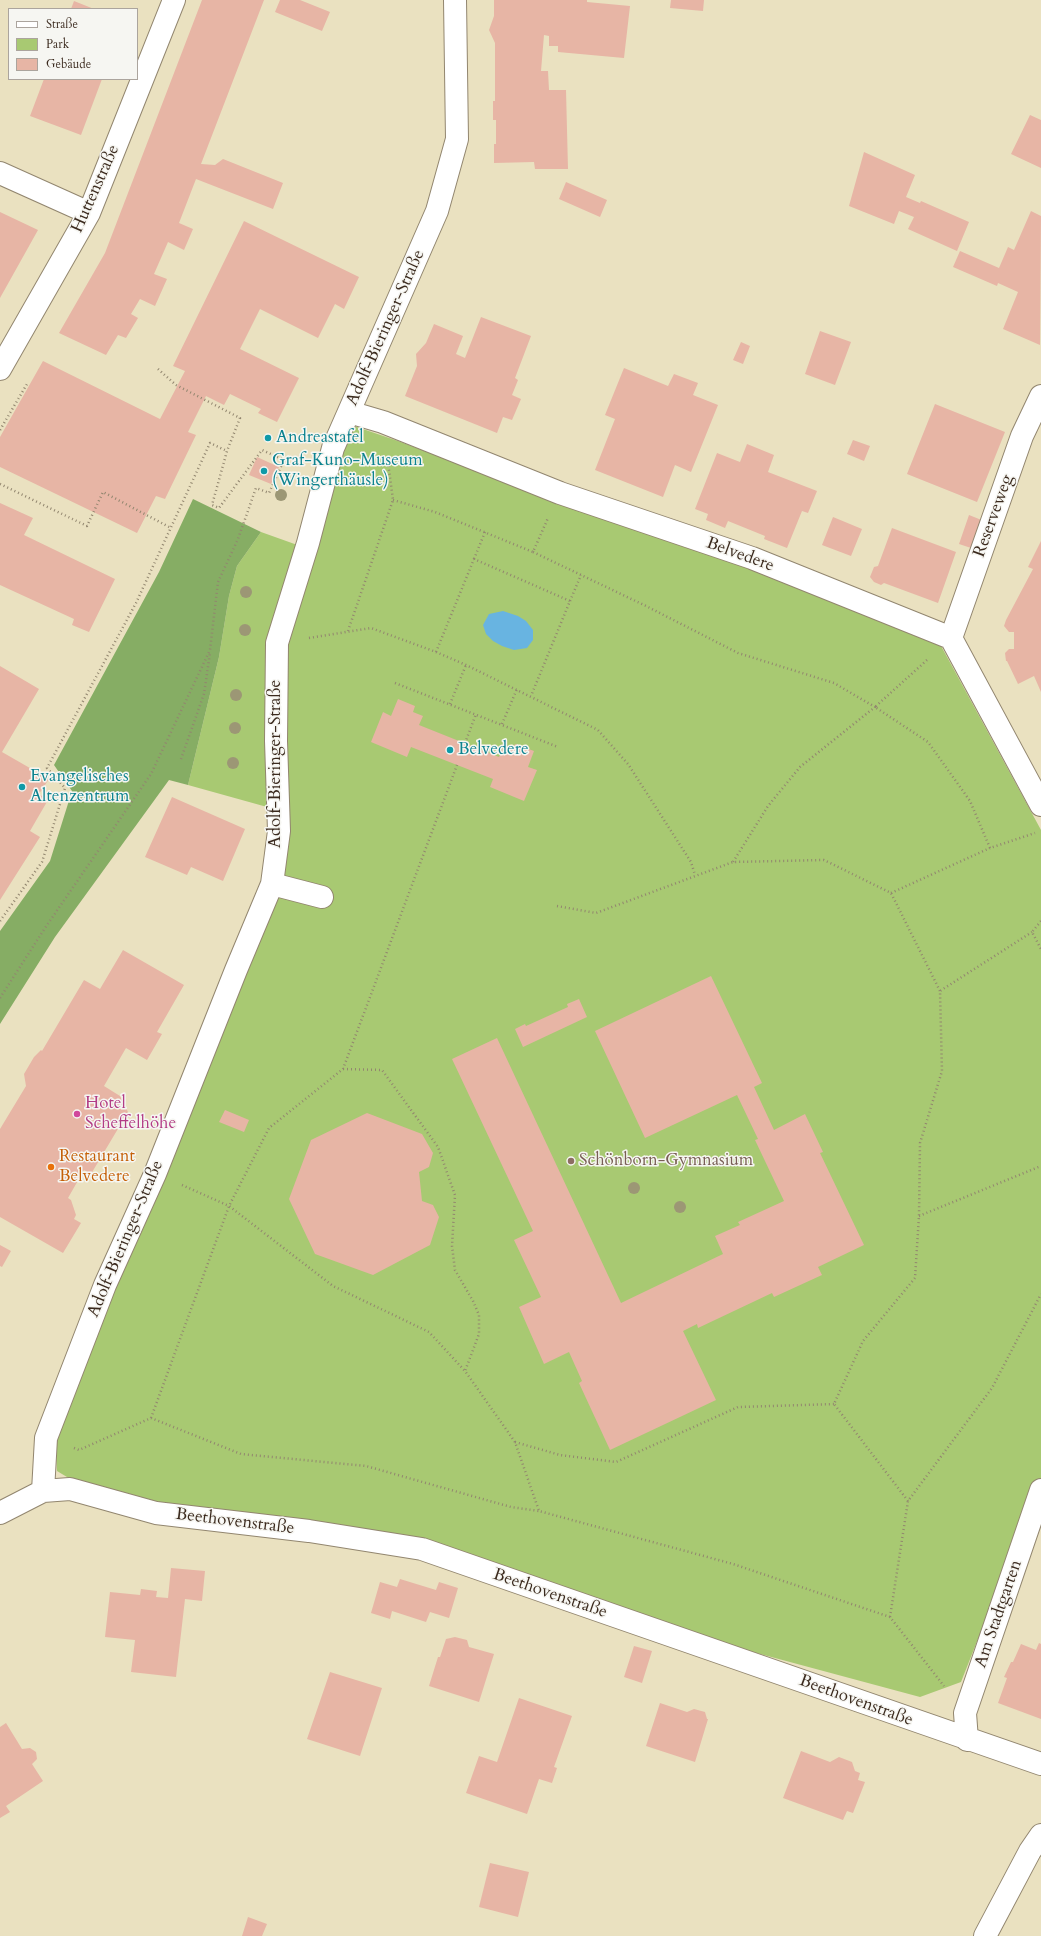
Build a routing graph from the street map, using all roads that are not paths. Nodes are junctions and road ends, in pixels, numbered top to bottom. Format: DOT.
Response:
graph roads {
  1 [pos="174,0"];
  2 [pos="455,0"];
  3 [pos="0,174"];
  4 [pos="89,213"];
  5 [pos="0,368"];
  6 [pos="1041,396"];
  7 [pos="349,412"];
  8 [pos="951,638"];
  9 [pos="1041,805"];
  10 [pos="272,884"];
  11 [pos="322,897"];
  12 [pos="1041,1490"];
  13 [pos="43,1491"];
  14 [pos="0,1513"];
  15 [pos="966,1740"];
  16 [pos="1041,1764"];
  17 [pos="1041,1834"];
  18 [pos="985,1936"];
  1 -- 4 [label="street, Huttenstraße"];
  2 -- 7 [label="street, Adolf-Bieringer-Straße"];
  3 -- 4 [label="street"];
  4 -- 5 [label="street, Huttenstraße"];
  6 -- 8 [label="street, Reserveweg"];
  7 -- 8 [label="street, Belvedere"];
  7 -- 10 [label="street, Adolf-Bieringer-Straße"];
  8 -- 9 [label="street"];
  10 -- 11 [label="street"];
  10 -- 13 [label="street, Adolf-Bieringer-Straße"];
  12 -- 15 [label="street, Am Stadtgarten"];
  13 -- 14 [label="street"];
  13 -- 15 [label="street, Beethovenstraße"];
  15 -- 16 [label="street, Beethovenstraße"];
  17 -- 18 [label="street"];
}
